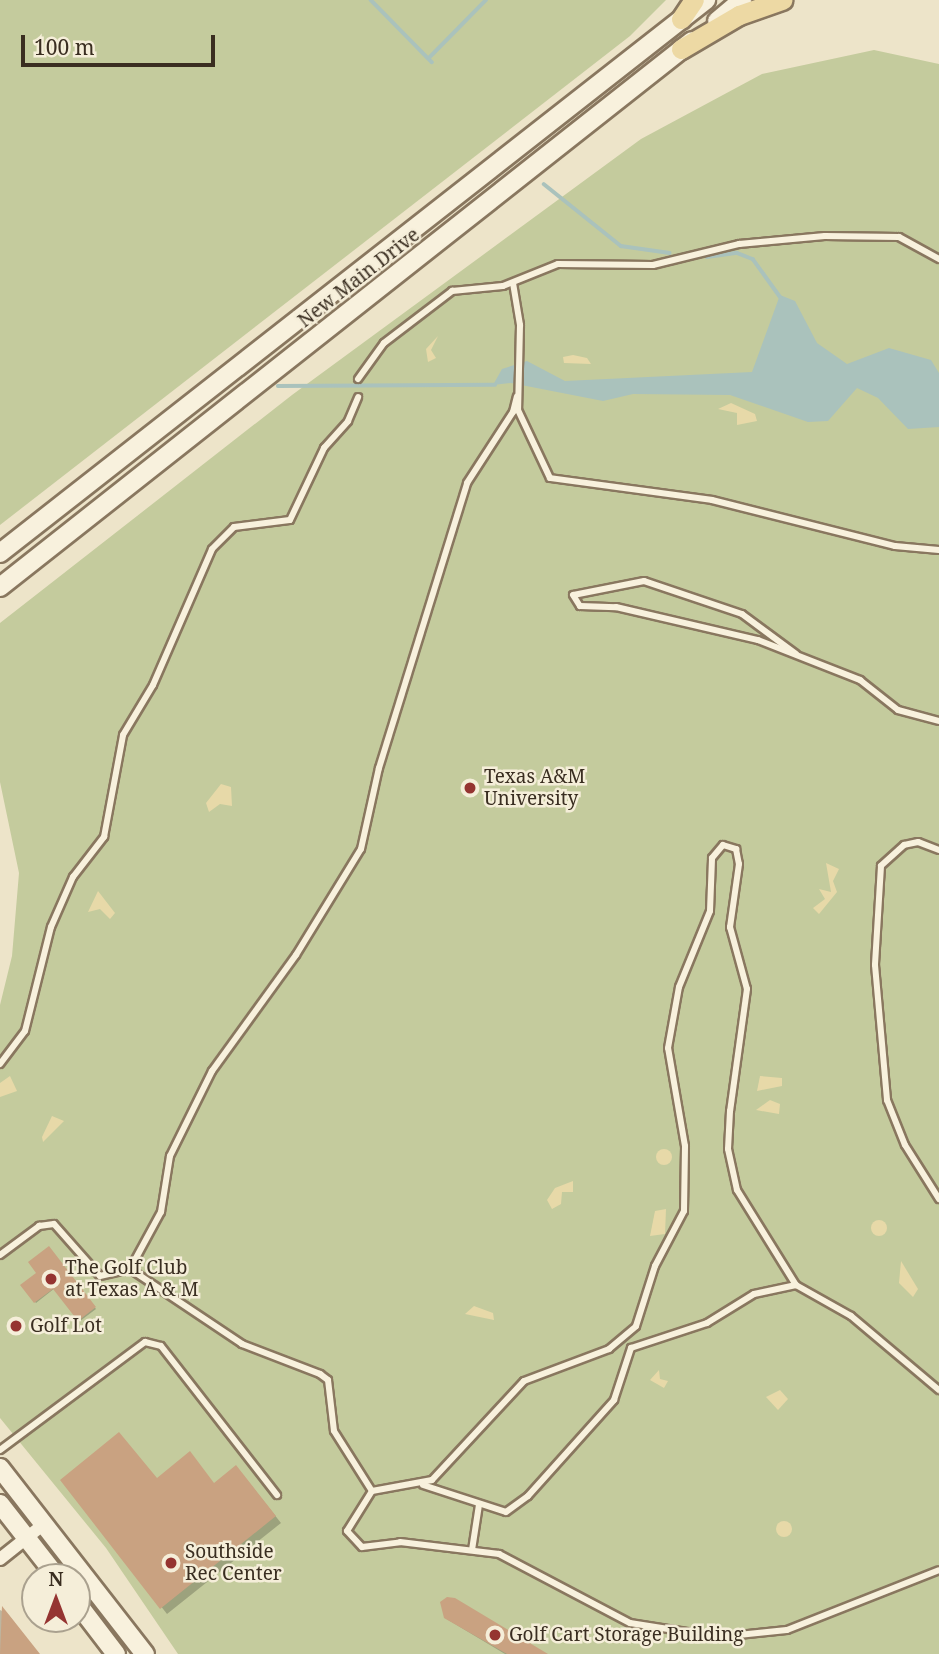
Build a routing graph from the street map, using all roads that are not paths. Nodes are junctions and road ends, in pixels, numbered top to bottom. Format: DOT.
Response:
graph roads {
  1 [pos="694,0"];
  2 [pos="706,0"];
  3 [pos="743,0"];
  4 [pos="782,0"];
  5 [pos="681,19"];
  6 [pos="681,50"];
  7 [pos="394,243"];
  8 [pos="939,259"];
  9 [pos="412,263"];
  10 [pos="513,283"];
  11 [pos="358,379"];
  12 [pos="517,396"];
  13 [pos="358,397"];
  14 [pos="140,444"];
  15 [pos="156,463"];
  16 [pos="939,550"];
  17 [pos="0,553"];
  18 [pos="0,587"];
  19 [pos="796,654"];
  20 [pos="939,721"];
  21 [pos="939,850"];
  22 [pos="0,1064"];
  23 [pos="939,1199"];
  24 [pos="0,1255"];
  25 [pos="130,1269"];
  26 [pos="796,1284"];
  27 [pos="939,1390"];
  28 [pos="0,1450"];
  29 [pos="0,1468"];
  30 [pos="423,1485"];
  31 [pos="372,1491"];
  32 [pos="277,1495"];
  33 [pos="0,1504"];
  34 [pos="479,1505"];
  35 [pos="44,1524"];
  36 [pos="27,1538"];
  37 [pos="472,1550"];
  38 [pos="0,1559"];
  39 [pos="46,1563"];
  40 [pos="939,1570"];
  41 [pos="91,1621"];
  42 [pos="116,1654"];
  43 [pos="145,1654"];
  1 -- 5 [label="main road"];
  2 -- 5 [label="street, New Main Drive"];
  3 -- 6 [label="street, New Main Drive"];
  4 -- 6 [label="main road"];
  5 -- 7 [label="street, New Main Drive"];
  6 -- 9 [label="street, New Main Drive"];
  7 -- 9 [label="street"];
  7 -- 14 [label="street, New Main Drive"];
  8 -- 10 [label="lane"];
  9 -- 15 [label="street, New Main Drive"];
  10 -- 11 [label="lane"];
  10 -- 12 [label="lane"];
  12 -- 16 [label="lane"];
  12 -- 25 [label="lane"];
  13 -- 22 [label="lane"];
  14 -- 15 [label="street"];
  14 -- 17 [label="street, New Main Drive"];
  15 -- 18 [label="street, New Main Drive"];
  19 -- 19 [label="lane"];
  19 -- 20 [label="lane"];
  21 -- 23 [label="lane"];
  24 -- 25 [label="lane"];
  25 -- 31 [label="lane"];
  26 -- 27 [label="lane"];
  26 -- 30 [label="lane"];
  26 -- 34 [label="lane"];
  28 -- 32 [label="lane"];
  29 -- 35 [label="street"];
  30 -- 31 [label="lane"];
  30 -- 34 [label="lane"];
  31 -- 37 [label="lane"];
  33 -- 36 [label="street"];
  34 -- 37 [label="lane"];
  35 -- 36 [label="street"];
  35 -- 43 [label="street"];
  36 -- 38 [label="street"];
  36 -- 39 [label="street"];
  37 -- 40 [label="lane"];
  41 -- 42 [label="street"];
}
